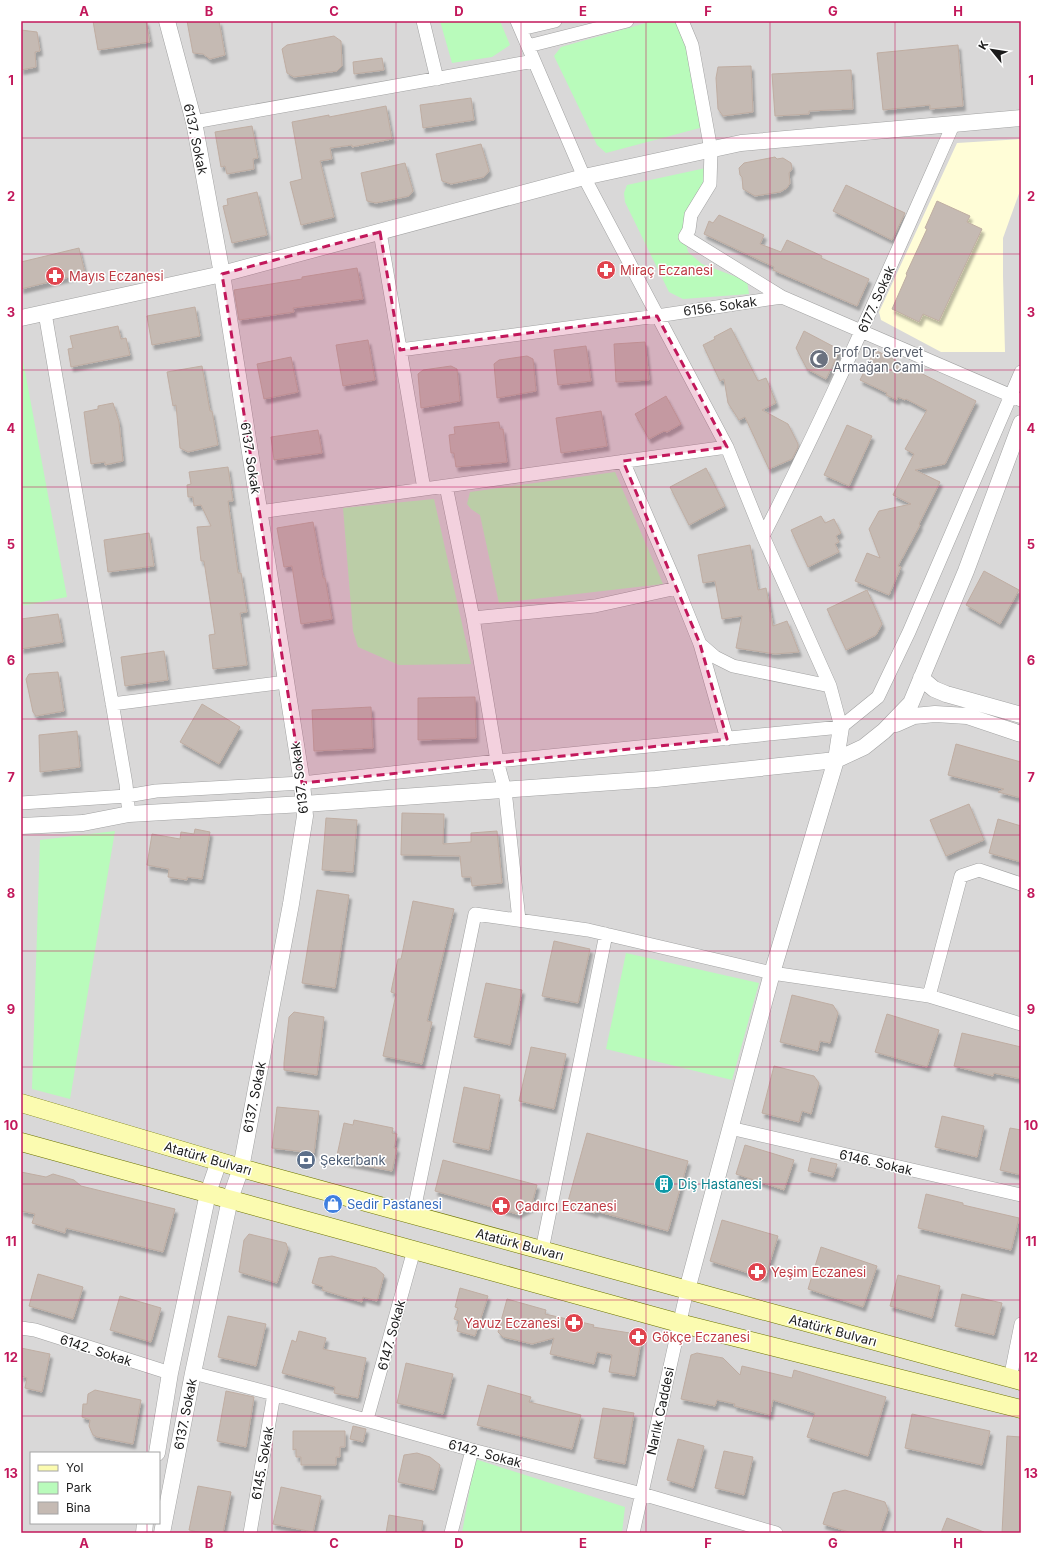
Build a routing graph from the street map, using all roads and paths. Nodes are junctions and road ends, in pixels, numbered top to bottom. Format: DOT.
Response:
graph roads {
  1 [pos="167,21"];
  2 [pos="423,21"];
  3 [pos="555,21"];
  4 [pos="627,21"];
  5 [pos="682,21"];
  6 [pos="519,25"];
  7 [pos="528,46"];
  8 [pos="534,61"];
  9 [pos="437,79"];
  10 [pos="1021,118"];
  11 [pos="194,122"];
  12 [pos="953,125"];
  13 [pos="710,150"];
  14 [pos="584,177"];
  15 [pos="380,232"];
  16 [pos="222,274"];
  17 [pos="782,297"];
  18 [pos="45,313"];
  19 [pos="657,316"];
  20 [pos="21,318"];
  21 [pos="862,332"];
  22 [pos="400,350"];
  23 [pos="1021,372"];
  24 [pos="1016,397"];
  25 [pos="1021,423"];
  26 [pos="727,447"];
  27 [pos="624,461"];
  28 [pos="446,486"];
  29 [pos="424,489"];
  30 [pos="259,512"];
  31 [pos="763,536"];
  32 [pos="677,588"];
  33 [pos="473,618"];
  34 [pos="700,644"];
  35 [pos="921,678"];
  36 [pos="286,682"];
  37 [pos="830,686"];
  38 [pos="112,704"];
  39 [pos="1021,715"];
  40 [pos="841,727"];
  41 [pos="889,727"];
  42 [pos="1021,734"];
  43 [pos="727,739"];
  44 [pos="836,760"];
  45 [pos="497,761"];
  46 [pos="302,783"];
  47 [pos="505,790"];
  48 [pos="127,796"];
  49 [pos="21,803"];
  50 [pos="304,804"];
  51 [pos="129,814"];
  52 [pos="21,826"];
  53 [pos="1021,884"];
  54 [pos="519,920"];
  55 [pos="606,934"];
  56 [pos="772,973"];
  57 [pos="928,996"];
  58 [pos="1021,1024"];
  59 [pos="21,1103"];
  60 [pos="730,1128"];
  61 [pos="21,1142"];
  62 [pos="219,1161"];
  63 [pos="241,1168"];
  64 [pos="208,1193"];
  65 [pos="1021,1195"];
  66 [pos="230,1199"];
  67 [pos="412,1215"];
  68 [pos="414,1250"];
  69 [pos="542,1250"];
  70 [pos="687,1290"];
  71 [pos="680,1323"];
  72 [pos="1021,1324"];
  73 [pos="21,1328"];
  74 [pos="170,1373"];
  75 [pos="193,1374"];
  76 [pos="1016,1380"];
  77 [pos="274,1394"];
  78 [pos="1021,1410"];
  79 [pos="367,1419"];
  80 [pos="472,1450"];
  81 [pos="157,1452"];
  82 [pos="642,1494"];
  83 [pos="162,1533"];
  84 [pos="250,1533"];
  85 [pos="451,1533"];
  86 [pos="633,1533"];
  87 [pos="776,1533"];
  1 -- 11 [label="street, 6137. Sokak"];
  2 -- 9 [label="street"];
  3 -- 6 [label="street"];
  4 -- 7 [label="street"];
  5 -- 13 [label="street"];
  6 -- 7 [label="street"];
  7 -- 8 [label="street"];
  8 -- 9 [label="street"];
  8 -- 14 [label="street"];
  9 -- 11 [label="street"];
  10 -- 12 [label="street"];
  11 -- 16 [label="street, 6137. Sokak"];
  12 -- 13 [label="street"];
  12 -- 21 [label="street, 6177. Sokak"];
  13 -- 14 [label="street"];
  13 -- 17 [label="street"];
  14 -- 15 [label="street"];
  14 -- 19 [label="street"];
  15 -- 16 [label="street"];
  15 -- 22 [label="street"];
  16 -- 18 [label="street"];
  16 -- 30 [label="street, 6137. Sokak"];
  17 -- 19 [label="street, 6156. Sokak"];
  17 -- 21 [label="street"];
  18 -- 20 [label="street"];
  18 -- 38 [label="street"];
  19 -- 22 [label="street, 6156. Sokak"];
  19 -- 26 [label="street"];
  21 -- 24 [label="street"];
  21 -- 31 [label="street, 6177. Sokak"];
  22 -- 29 [label="street"];
  23 -- 24 [label="street"];
  24 -- 40 [label="street"];
  25 -- 35 [label="street"];
  26 -- 27 [label="street"];
  26 -- 31 [label="street"];
  27 -- 28 [label="street"];
  27 -- 32 [label="street"];
  28 -- 29 [label="street"];
  28 -- 33 [label="street"];
  29 -- 30 [label="street"];
  30 -- 36 [label="street, 6137. Sokak"];
  31 -- 37 [label="street"];
  32 -- 33 [label="street"];
  32 -- 34 [label="street"];
  33 -- 45 [label="street"];
  34 -- 37 [label="street"];
  34 -- 43 [label="street"];
  35 -- 39 [label="street"];
  35 -- 41 [label="street"];
  36 -- 38 [label="street"];
  36 -- 46 [label="street, 6137. Sokak"];
  37 -- 40 [label="street"];
  38 -- 48 [label="street"];
  40 -- 43 [label="street"];
  40 -- 44 [label="street"];
  41 -- 42 [label="street"];
  41 -- 44 [label="street"];
  43 -- 45 [label="street"];
  44 -- 47 [label="street"];
  44 -- 56 [label="street"];
  45 -- 46 [label="street"];
  45 -- 47 [label="street"];
  46 -- 48 [label="street"];
  46 -- 50 [label="street, 6137. Sokak"];
  47 -- 50 [label="street"];
  47 -- 54 [label="street"];
  48 -- 49 [label="street"];
  48 -- 51 [label="street"];
  50 -- 51 [label="street"];
  50 -- 63 [label="street, 6137. Sokak"];
  51 -- 52 [label="street"];
  53 -- 57 [label="street"];
  54 -- 55 [label="street"];
  54 -- 67 [label="street"];
  55 -- 56 [label="street"];
  55 -- 69 [label="street"];
  56 -- 57 [label="street"];
  56 -- 60 [label="street"];
  57 -- 58 [label="street"];
  59 -- 62 [label="main road, Atatürk Bulvarı"];
  60 -- 65 [label="street, 6146. Sokak"];
  60 -- 70 [label="street"];
  61 -- 64 [label="main road"];
  62 -- 63 [label="main road, Atatürk Bulvarı"];
  62 -- 64 [label="street, 6137. Sokak"];
  63 -- 66 [label="street, 6137. Sokak"];
  63 -- 67 [label="main road, Atatürk Bulvarı"];
  64 -- 66 [label="main road"];
  64 -- 74 [label="street, 6137. Sokak"];
  66 -- 68 [label="main road"];
  66 -- 75 [label="street, 6137. Sokak"];
  67 -- 69 [label="main road, Atatürk Bulvarı"];
  68 -- 71 [label="main road"];
  68 -- 79 [label="street, 6147. Sokak"];
  69 -- 70 [label="main road, Atatürk Bulvarı"];
  70 -- 71 [label="street, Narlık Caddesi"];
  70 -- 76 [label="main road, Atatürk Bulvarı"];
  71 -- 78 [label="main road"];
  71 -- 82 [label="street, Narlık Caddesi"];
  72 -- 76 [label="street"];
  73 -- 74 [label="street, 6142. Sokak"];
  74 -- 81 [label="street, 6137. Sokak"];
  75 -- 77 [label="street, 6142. Sokak"];
  75 -- 83 [label="street, 6137. Sokak"];
  77 -- 79 [label="street, 6142. Sokak"];
  77 -- 84 [label="street, 6145. Sokak"];
  79 -- 80 [label="street, 6142. Sokak"];
  80 -- 82 [label="street, 6142. Sokak"];
  80 -- 85 [label="street"];
  82 -- 86 [label="street, Narlık Caddesi"];
  82 -- 87 [label="street, 6142. Sokak"];
}
